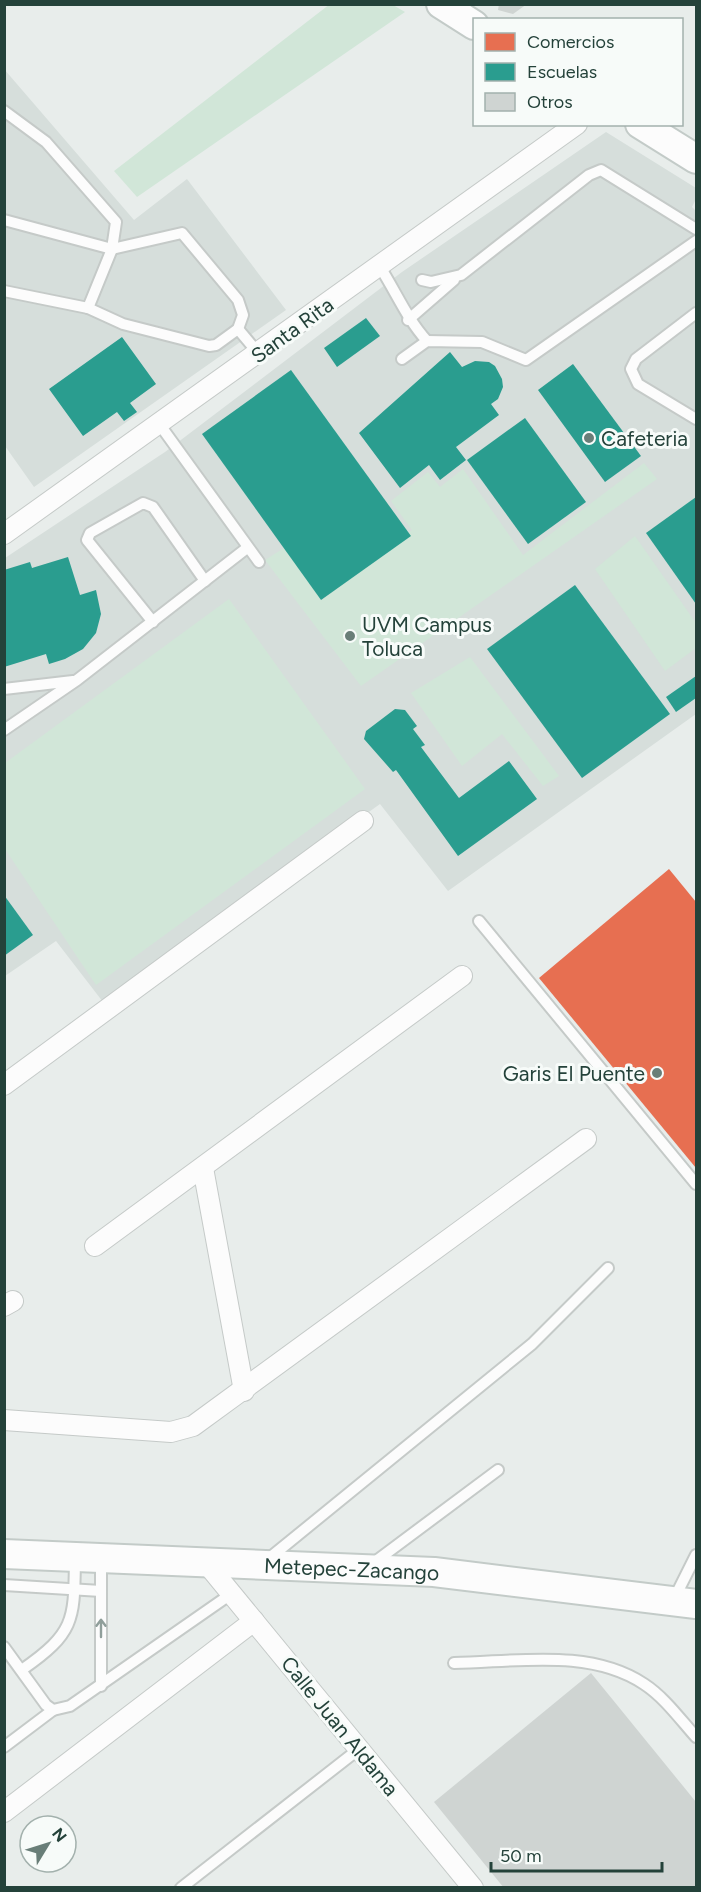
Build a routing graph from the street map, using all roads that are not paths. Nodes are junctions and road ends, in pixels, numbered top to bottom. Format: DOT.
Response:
graph roads {
  1 [pos="441,4"];
  2 [pos="473,24"];
  3 [pos="4,111"];
  4 [pos="574,126"];
  5 [pos="643,126"];
  6 [pos="696,159"];
  7 [pos="4,220"];
  8 [pos="694,224"];
  9 [pos="696,241"];
  10 [pos="112,249"];
  11 [pos="380,267"];
  12 [pos="457,278"];
  13 [pos="422,280"];
  14 [pos="4,291"];
  15 [pos="88,308"];
  16 [pos="696,313"];
  17 [pos="408,320"];
  18 [pos="238,329"];
  19 [pos="427,341"];
  20 [pos="259,354"];
  21 [pos="402,359"];
  22 [pos="696,419"];
  23 [pos="160,425"];
  24 [pos="4,534"];
  25 [pos="248,548"];
  26 [pos="259,562"];
  27 [pos="205,581"];
  28 [pos="153,622"];
  29 [pos="77,680"];
  30 [pos="4,689"];
  31 [pos="4,730"];
  32 [pos="363,821"];
  33 [pos="479,921"];
  34 [pos="462,976"];
  35 [pos="4,1085"];
  36 [pos="586,1139"];
  37 [pos="203,1167"];
  38 [pos="696,1184"];
  39 [pos="95,1246"];
  40 [pos="608,1268"];
  41 [pos="244,1391"];
  42 [pos="4,1420"];
  43 [pos="498,1470"];
  44 [pos="4,1554"];
  45 [pos="696,1556"];
  46 [pos="88,1558"];
  47 [pos="207,1564"];
  48 [pos="259,1566"];
  49 [pos="364,1570"];
  50 [pos="4,1586"];
  51 [pos="74,1589"];
  52 [pos="100,1591"];
  53 [pos="231,1594"];
  54 [pos="685,1601"];
  55 [pos="254,1621"];
  56 [pos="4,1647"];
  57 [pos="454,1663"];
  58 [pos="23,1669"];
  59 [pos="101,1686"];
  60 [pos="53,1710"];
  61 [pos="696,1737"];
  62 [pos="4,1747"];
  63 [pos="359,1749"];
  64 [pos="4,1812"];
  65 [pos="181,1887"];
  66 [pos="473,1887"];
  1 -- 2 [label="main road"];
  3 -- 10 [label="lane"];
  4 -- 11 [label="street, Santa Rita"];
  5 -- 6 [label="main road"];
  7 -- 10 [label="lane"];
  8 -- 12 [label="lane"];
  9 -- 19 [label="lane"];
  10 -- 15 [label="lane"];
  10 -- 18 [label="lane"];
  11 -- 17 [label="lane"];
  11 -- 20 [label="street, Santa Rita"];
  12 -- 13 [label="lane"];
  12 -- 17 [label="lane"];
  14 -- 15 [label="lane"];
  15 -- 18 [label="lane"];
  16 -- 22 [label="lane"];
  17 -- 19 [label="lane"];
  18 -- 20 [label="lane"];
  19 -- 21 [label="lane"];
  20 -- 23 [label="street, Santa Rita"];
  23 -- 24 [label="street, Santa Rita"];
  23 -- 25 [label="lane"];
  25 -- 26 [label="lane"];
  25 -- 27 [label="lane"];
  27 -- 28 [label="lane"];
  27 -- 28 [label="lane"];
  28 -- 29 [label="lane"];
  29 -- 30 [label="lane"];
  29 -- 31 [label="lane"];
  32 -- 35 [label="street"];
  33 -- 38 [label="lane"];
  34 -- 37 [label="street"];
  36 -- 41 [label="street"];
  37 -- 39 [label="street"];
  37 -- 41 [label="street"];
  40 -- 48 [label="lane"];
  41 -- 42 [label="street"];
  43 -- 49 [label="lane"];
  44 -- 46 [label="main road, Metepec-Zacango"];
  45 -- 54 [label="lane"];
  46 -- 47 [label="main road, Metepec-Zacango"];
  46 -- 51 [label="lane"];
  46 -- 52 [label="lane"];
  47 -- 48 [label="main road, Metepec-Zacango"];
  47 -- 53 [label="street, Calle Juan Aldama"];
  48 -- 49 [label="main road, Metepec-Zacango"];
  49 -- 54 [label="main road, Metepec-Zacango"];
  50 -- 51 [label="lane"];
  51 -- 52 [label="lane"];
  51 -- 58 [label="lane"];
  59 -- 52 [label="lane, one-way"];
  53 -- 55 [label="street, Calle Juan Aldama"];
  53 -- 59 [label="lane"];
  55 -- 63 [label="street, Calle Juan Aldama"];
  55 -- 64 [label="street"];
  56 -- 58 [label="lane"];
  57 -- 61 [label="lane"];
  58 -- 60 [label="lane"];
  59 -- 60 [label="lane"];
  60 -- 62 [label="lane"];
  63 -- 65 [label="lane"];
  63 -- 66 [label="street, Calle Juan Aldama"];
}
